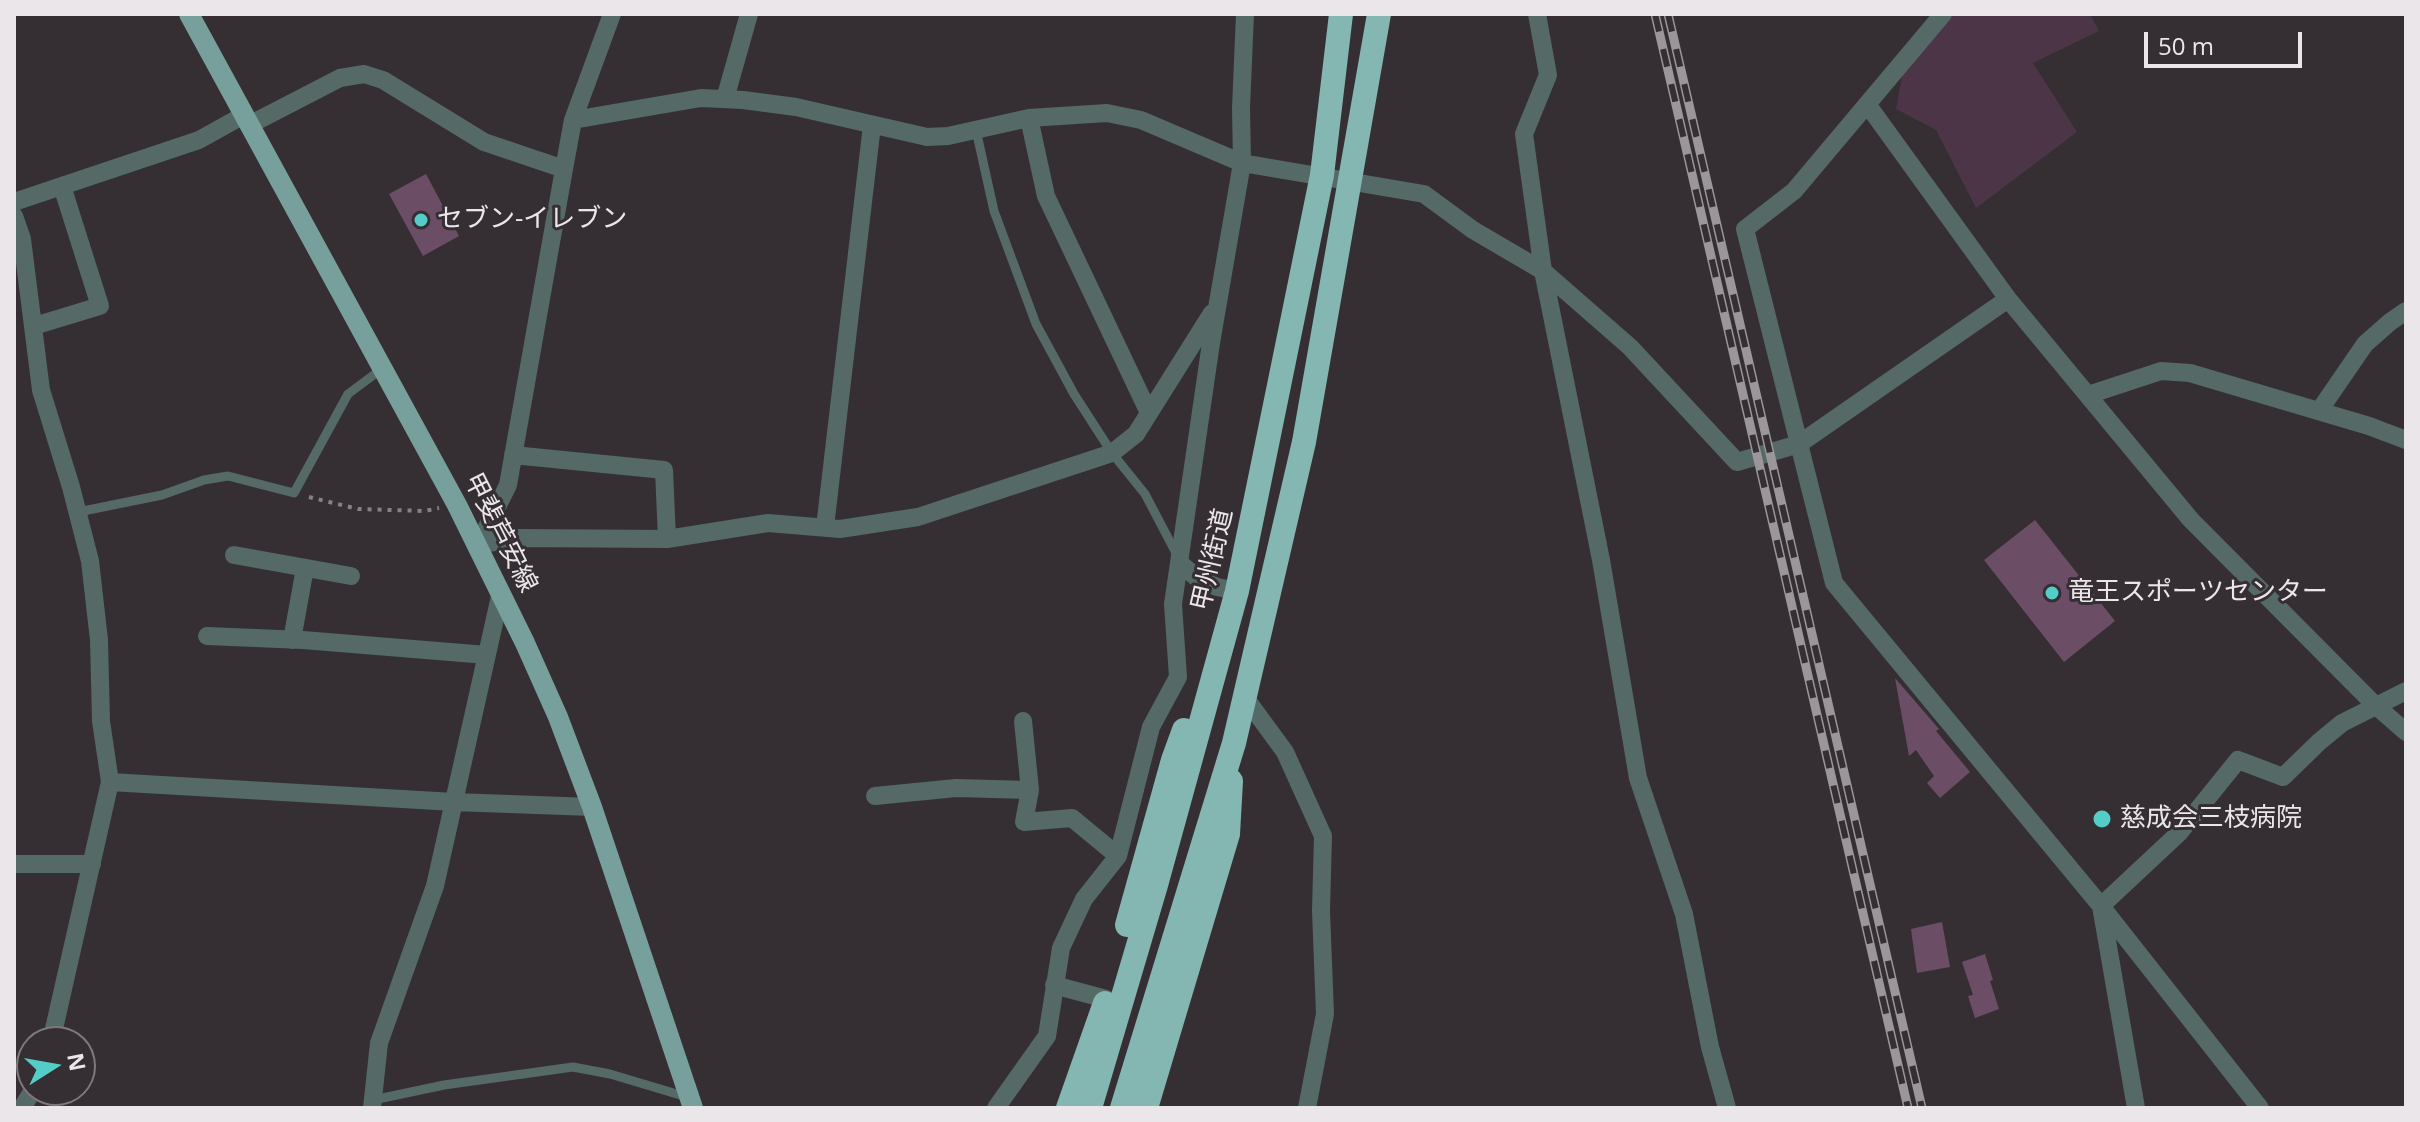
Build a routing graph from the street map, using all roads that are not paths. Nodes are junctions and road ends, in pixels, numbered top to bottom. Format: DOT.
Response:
graph roads {
  1 [pos="189,14"];
  2 [pos="612,14"];
  3 [pos="749,14"];
  4 [pos="1245,14"];
  5 [pos="1341,14"];
  6 [pos="1379,14"];
  7 [pos="1537,14"];
  8 [pos="1943,14"];
  9 [pos="725,99"];
  10 [pos="1867,104"];
  11 [pos="1029,118"];
  12 [pos="246,120"];
  13 [pos="573,120"];
  14 [pos="872,125"];
  15 [pos="976,130"];
  16 [pos="1242,163"];
  17 [pos="564,169"];
  18 [pos="1322,175"];
  19 [pos="1350,180"];
  20 [pos="62,186"];
  21 [pos="14,202"];
  22 [pos="14,216"];
  23 [pos="1543,271"];
  24 [pos="2008,299"];
  25 [pos="1217,305"];
  26 [pos="2406,311"];
  27 [pos="34,326"];
  28 [pos="383,368"];
  29 [pos="2088,395"];
  30 [pos="2319,411"];
  31 [pos="1149,413"];
  32 [pos="2406,440"];
  33 [pos="1799,444"];
  34 [pos="1112,453"];
  35 [pos="513,455"];
  36 [pos="78,512"];
  37 [pos="825,527"];
  38 [pos="667,539"];
  39 [pos="478,545"];
  40 [pos="234,555"];
  41 [pos="1181,564"];
  42 [pos="305,568"];
  43 [pos="351,576"];
  44 [pos="1237,591"];
  45 [pos="501,592"];
  46 [pos="207,636"];
  47 [pos="292,640"];
  48 [pos="487,655"];
  49 [pos="1215,672"];
  50 [pos="2406,691"];
  51 [pos="1244,696"];
  52 [pos="2375,705"];
  53 [pos="1023,721"];
  54 [pos="2406,732"];
  55 [pos="1234,743"];
  56 [pos="110,782"];
  57 [pos="1030,790"];
  58 [pos="875,796"];
  59 [pos="454,802"];
  60 [pos="592,807"];
  61 [pos="1118,856"];
  62 [pos="14,864"];
  63 [pos="92,864"];
  64 [pos="2101,906"];
  65 [pos="1054,985"];
  66 [pos="1106,999"];
  67 [pos="55,1026"];
  68 [pos="691,1103"];
  69 [pos="373,1104"];
  70 [pos="996,1108"];
  71 [pos="1068,1108"];
  72 [pos="1090,1108"];
  73 [pos="1122,1108"];
  74 [pos="1146,1108"];
  75 [pos="1307,1108"];
  76 [pos="1727,1108"];
  77 [pos="2136,1108"];
  78 [pos="2260,1108"];
  1 -- 12 [label="main road, 甲斐芦安線"];
  2 -- 13 [label="street"];
  3 -- 9 [label="street"];
  4 -- 16 [label="street"];
  5 -- 18 [label="highway, 甲州街道"];
  6 -- 19 [label="highway"];
  7 -- 23 [label="street"];
  8 -- 10 [label="street"];
  9 -- 13 [label="street"];
  9 -- 14 [label="street"];
  10 -- 24 [label="street"];
  10 -- 33 [label="street"];
  11 -- 15 [label="street"];
  11 -- 16 [label="street"];
  11 -- 31 [label="street"];
  12 -- 17 [label="street"];
  12 -- 20 [label="street"];
  12 -- 28 [label="main road, 甲斐芦安線"];
  13 -- 17 [label="street"];
  14 -- 15 [label="street"];
  14 -- 37 [label="street"];
  15 -- 34 [label="lane"];
  16 -- 18 [label="street"];
  16 -- 25 [label="street"];
  17 -- 35 [label="street"];
  18 -- 19 [label="street"];
  18 -- 44 [label="highway, 甲州街道"];
  19 -- 23 [label="street"];
  19 -- 51 [label="highway"];
  20 -- 21 [label="street"];
  20 -- 27 [label="street"];
  22 -- 27 [label="street"];
  23 -- 33 [label="street"];
  23 -- 76 [label="street"];
  24 -- 29 [label="street"];
  24 -- 33 [label="street"];
  25 -- 31 [label="street"];
  25 -- 41 [label="street"];
  26 -- 30 [label="street"];
  27 -- 36 [label="street"];
  28 -- 36 [label="lane"];
  28 -- 39 [label="main road, 甲斐芦安線"];
  29 -- 30 [label="street"];
  29 -- 52 [label="street"];
  30 -- 32 [label="street"];
  31 -- 34 [label="street"];
  33 -- 64 [label="street"];
  34 -- 37 [label="street"];
  34 -- 41 [label="lane"];
  35 -- 38 [label="street"];
  35 -- 39 [label="street"];
  36 -- 56 [label="street"];
  37 -- 38 [label="street"];
  38 -- 39 [label="street"];
  39 -- 45 [label="main road, 甲斐芦安線"];
  40 -- 42 [label="street"];
  41 -- 44 [label="street"];
  41 -- 61 [label="street"];
  42 -- 43 [label="street"];
  42 -- 47 [label="street"];
  44 -- 49 [label="highway, 甲州街道"];
  45 -- 48 [label="street"];
  45 -- 60 [label="main road, 甲斐芦安線"];
  46 -- 47 [label="street"];
  47 -- 48 [label="street"];
  48 -- 59 [label="street"];
  49 -- 66 [label="highway"];
  49 -- 72 [label="highway, 甲州街道"];
  50 -- 52 [label="street"];
  51 -- 55 [label="highway"];
  51 -- 75 [label="street"];
  52 -- 54 [label="street"];
  52 -- 64 [label="street"];
  53 -- 57 [label="street"];
  55 -- 73 [label="highway"];
  55 -- 74 [label="highway"];
  56 -- 59 [label="street"];
  56 -- 63 [label="street"];
  57 -- 58 [label="street"];
  57 -- 61 [label="street"];
  59 -- 60 [label="street"];
  59 -- 69 [label="street"];
  60 -- 68 [label="main road, 甲斐芦安線"];
  61 -- 65 [label="street"];
  62 -- 63 [label="street"];
  63 -- 67 [label="street"];
  64 -- 77 [label="street"];
  64 -- 78 [label="street"];
  65 -- 66 [label="street"];
  65 -- 70 [label="street"];
  66 -- 71 [label="highway"];
  68 -- 69 [label="lane"];
}
